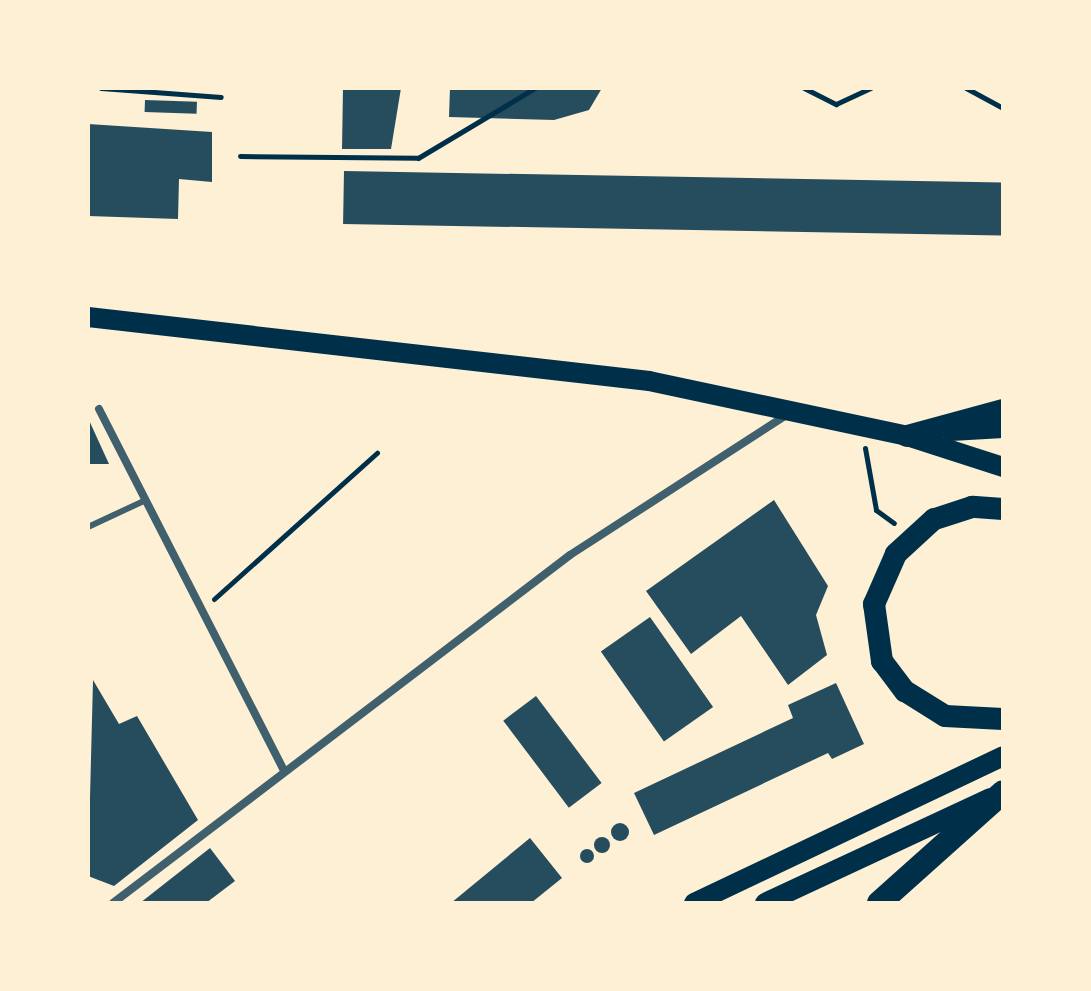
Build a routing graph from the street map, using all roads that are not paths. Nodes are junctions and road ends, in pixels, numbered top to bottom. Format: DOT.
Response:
graph roads {
  1 [pos="88,317"];
  2 [pos="99,409"];
  3 [pos="1003,410"];
  4 [pos="790,413"];
  5 [pos="1003,428"];
  6 [pos="907,436"];
  7 [pos="1003,467"];
  8 [pos="146,500"];
  9 [pos="1003,509"];
  10 [pos="88,527"];
  11 [pos="1003,719"];
  12 [pos="1003,756"];
  13 [pos="284,771"];
  14 [pos="1000,794"];
  15 [pos="113,903"];
  16 [pos="694,903"];
  17 [pos="765,903"];
  18 [pos="879,903"];
  1 -- 4 [label="main road"];
  2 -- 8 [label="street"];
  3 -- 6 [label="highway"];
  4 -- 6 [label="main road"];
  4 -- 13 [label="street"];
  5 -- 6 [label="main road"];
  6 -- 7 [label="main road"];
  8 -- 10 [label="lane"];
  8 -- 13 [label="street"];
  9 -- 11 [label="highway"];
  12 -- 16 [label="main road"];
  13 -- 15 [label="street"];
  14 -- 17 [label="main road"];
  14 -- 18 [label="highway"];
}
